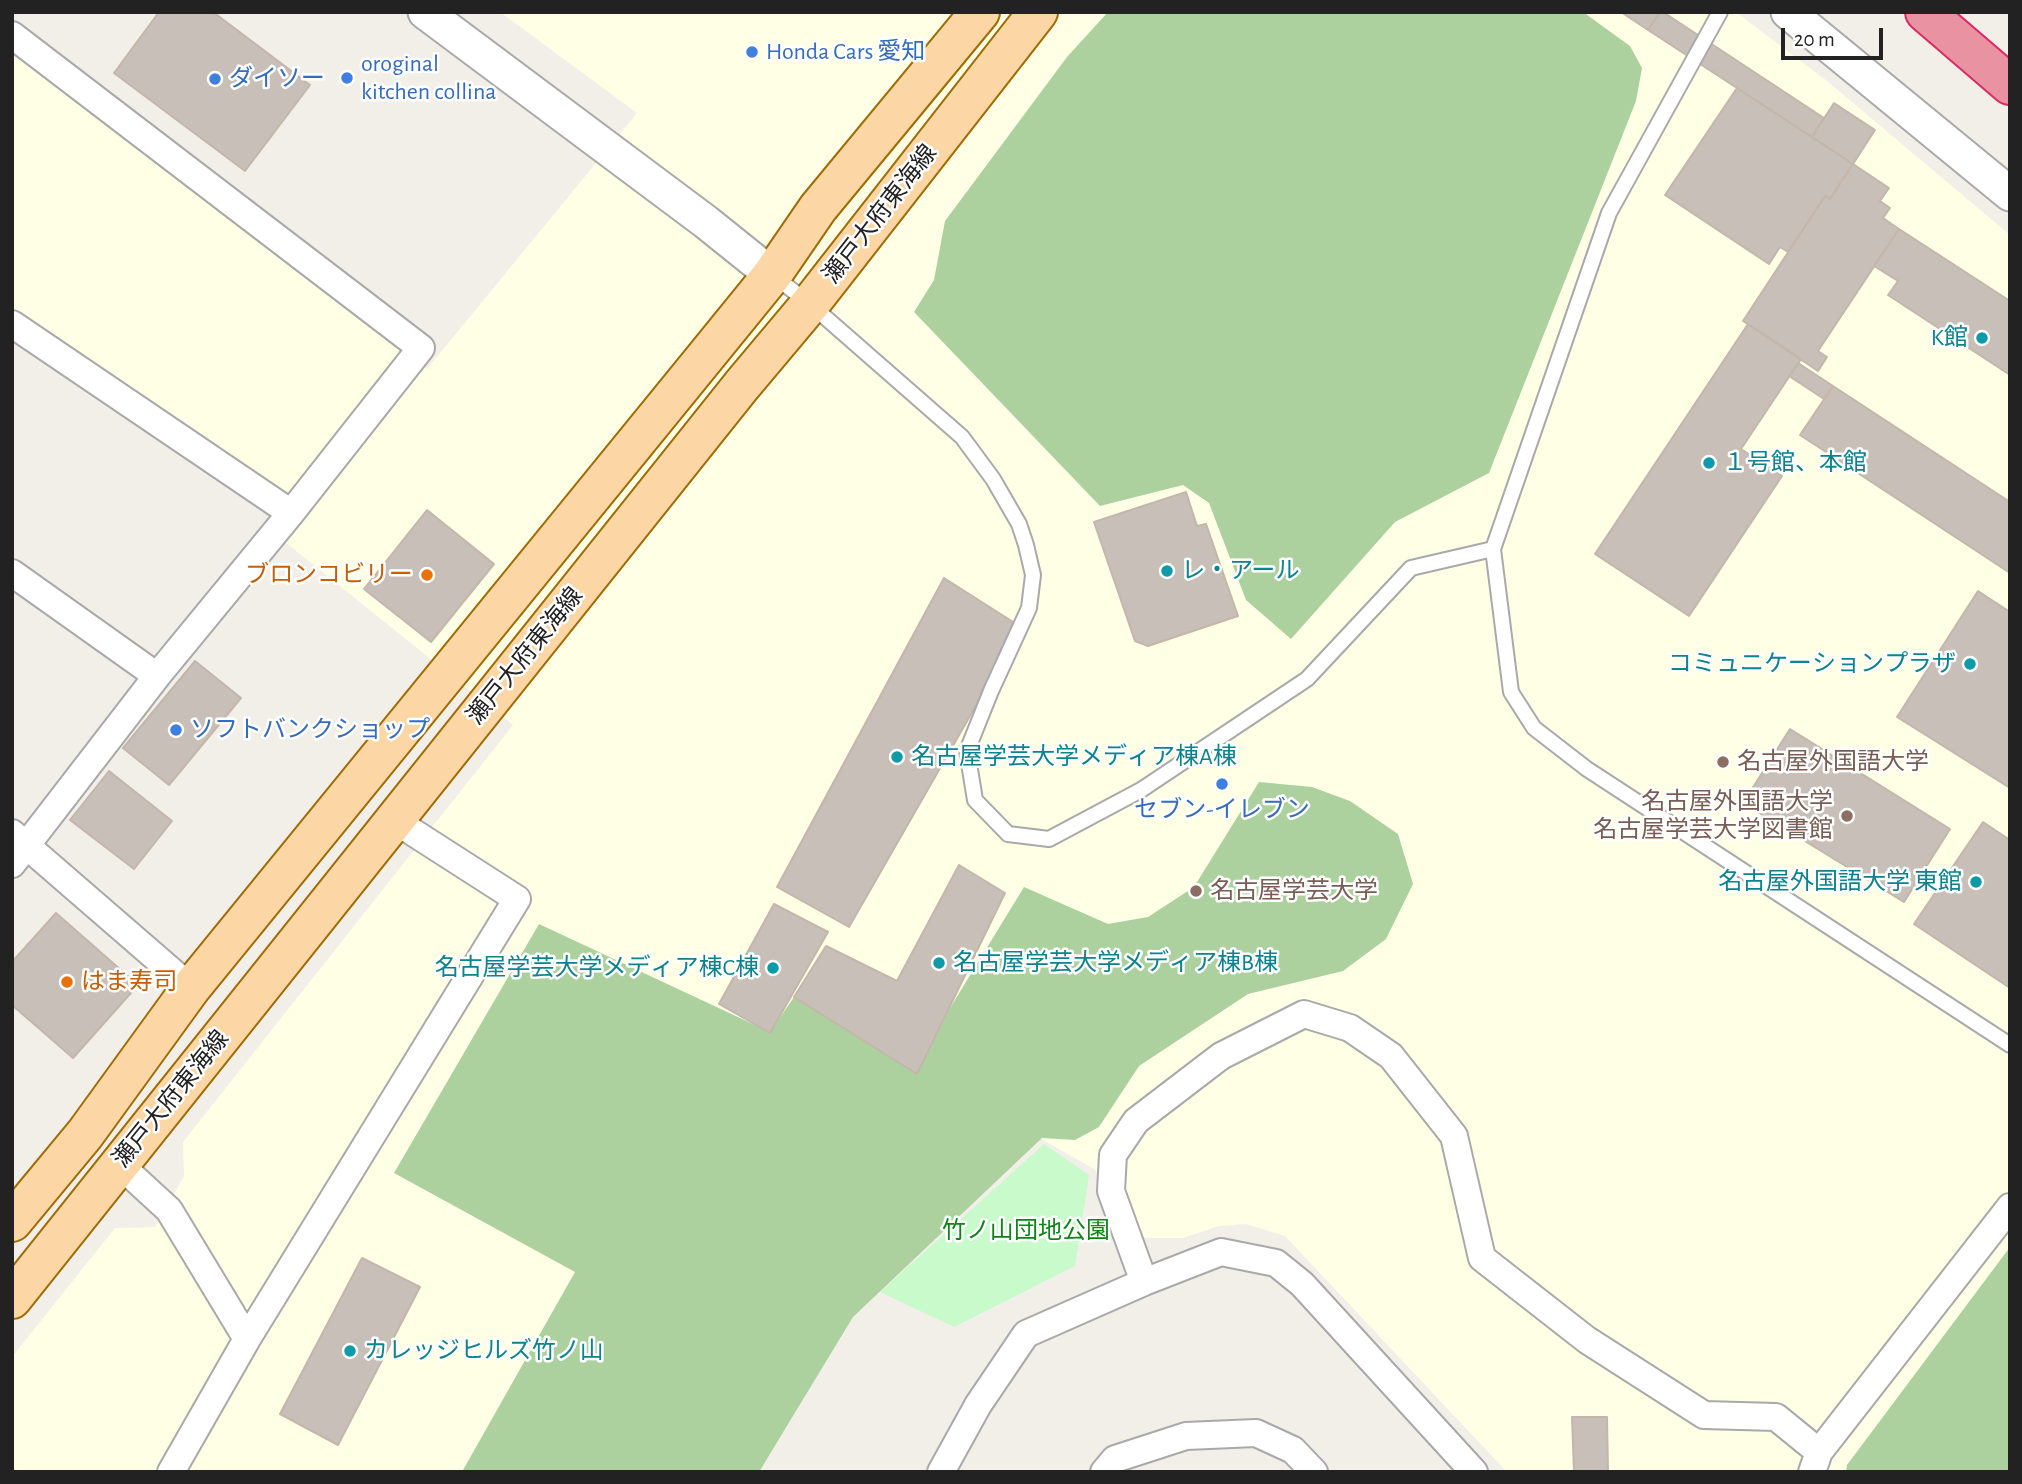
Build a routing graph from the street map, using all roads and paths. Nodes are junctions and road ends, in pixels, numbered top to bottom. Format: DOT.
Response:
graph roads {
  1 [pos="425,12"];
  2 [pos="980,12"];
  3 [pos="1038,12"];
  4 [pos="1720,12"];
  5 [pos="1788,12"];
  6 [pos="1925,12"];
  7 [pos="12,35"];
  8 [pos="2007,84"];
  9 [pos="2010,194"];
  10 [pos="772,275"];
  11 [pos="810,304"];
  12 [pos="12,324"];
  13 [pos="291,513"];
  14 [pos="1493,549"];
  15 [pos="12,573"];
  16 [pos="157,676"];
  17 [pos="394,820"];
  18 [pos="17,847"];
  19 [pos="191,988"];
  20 [pos="2010,1045"];
  21 [pos="119,1164"];
  22 [pos="2010,1207"];
  23 [pos="12,1223"];
  24 [pos="1144,1282"];
  25 [pos="12,1299"];
  26 [pos="247,1339"];
  27 [pos="1815,1462"];
  28 [pos="171,1472"];
  29 [pos="941,1472"];
  30 [pos="1104,1472"];
  31 [pos="1314,1472"];
  32 [pos="1474,1472"];
  1 -- 10 [label="street"];
  2 -- 10 [label="main road, 瀬戸大府東海線"];
  3 -- 11 [label="main road, 瀬戸大府東海線"];
  4 -- 14 [label="lane"];
  5 -- 9 [label="street"];
  6 -- 8 [label="highway"];
  7 -- 13 [label="street"];
  10 -- 11 [label="lane"];
  10 -- 19 [label="main road, 瀬戸大府東海線"];
  11 -- 14 [label="lane"];
  11 -- 17 [label="main road, 瀬戸大府東海線"];
  12 -- 13 [label="street"];
  13 -- 16 [label="street"];
  14 -- 20 [label="lane"];
  15 -- 16 [label="street"];
  16 -- 18 [label="street"];
  17 -- 21 [label="main road, 瀬戸大府東海線"];
  17 -- 26 [label="street"];
  18 -- 19 [label="street"];
  19 -- 23 [label="main road, 瀬戸大府東海線"];
  21 -- 25 [label="main road, 瀬戸大府東海線"];
  21 -- 26 [label="street"];
  22 -- 27 [label="street"];
  24 -- 27 [label="street"];
  24 -- 29 [label="street"];
  24 -- 32 [label="street"];
  26 -- 28 [label="street"];
  30 -- 31 [label="street"];
}
